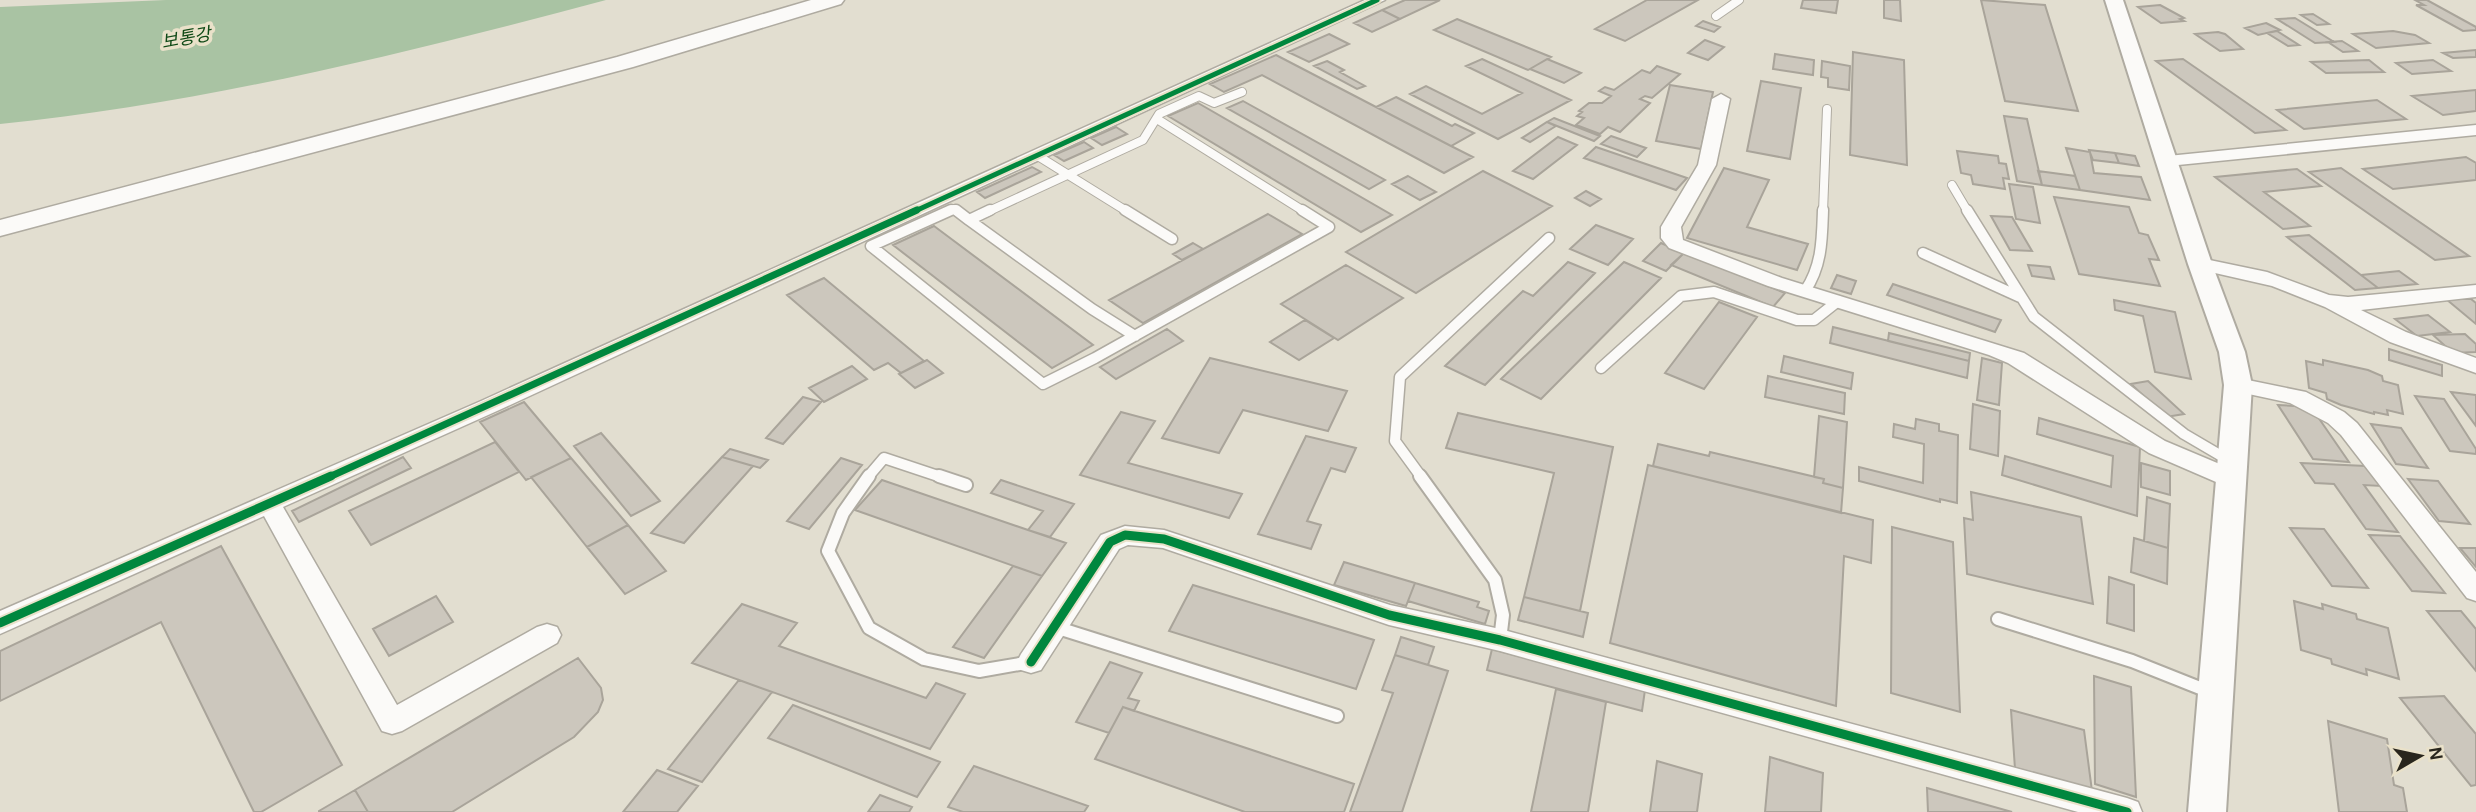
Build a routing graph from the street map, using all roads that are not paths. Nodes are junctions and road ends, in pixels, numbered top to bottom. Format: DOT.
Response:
graph roads {
  1 [pos="834,0"];
  2 [pos="1377,0"];
  3 [pos="1739,0"];
  4 [pos="2114,0"];
  5 [pos="1716,16"];
  6 [pos="1242,92"];
  7 [pos="1721,99"];
  8 [pos="1826,109"];
  9 [pos="1157,119"];
  10 [pos="2476,130"];
  11 [pos="1038,156"];
  12 [pos="2168,161"];
  13 [pos="1069,175"];
  14 [pos="1952,185"];
  15 [pos="969,220"];
  16 [pos="0,228"];
  17 [pos="1549,238"];
  18 [pos="1172,239"];
  19 [pos="1923,253"];
  20 [pos="2200,264"];
  21 [pos="1805,291"];
  22 [pos="2476,291"];
  23 [pos="2020,297"];
  24 [pos="1838,301"];
  25 [pos="2328,302"];
  26 [pos="1135,336"];
  27 [pos="2476,366"];
  28 [pos="1601,368"];
  29 [pos="2238,385"];
  30 [pos="2232,470"];
  31 [pos="967,485"];
  32 [pos="270,504"];
  33 [pos="2476,591"];
  34 [pos="1998,619"];
  35 [pos="0,623"];
  36 [pos="1055,627"];
  37 [pos="547,635"];
  38 [pos="1500,640"];
  39 [pos="1031,662"];
  40 [pos="2216,695"];
  41 [pos="1337,716"];
  42 [pos="2127,812"];
  43 [pos="2207,812"];
  1 -- 16 [label="main road"];
  2 -- 11 [label="street"];
  3 -- 5 [label="lane"];
  4 -- 12 [label="street"];
  6 -- 9 [label="lane"];
  7 -- 21 [label="street"];
  8 -- 21 [label="lane"];
  9 -- 13 [label="lane"];
  9 -- 26 [label="lane"];
  10 -- 12 [label="street"];
  11 -- 13 [label="lane"];
  11 -- 32 [label="street"];
  12 -- 20 [label="street"];
  13 -- 15 [label="lane"];
  13 -- 18 [label="lane"];
  14 -- 23 [label="lane"];
  15 -- 26 [label="lane"];
  15 -- 26 [label="lane"];
  17 -- 38 [label="lane"];
  19 -- 23 [label="lane"];
  20 -- 25 [label="street"];
  20 -- 29 [label="street"];
  21 -- 24 [label="street"];
  22 -- 25 [label="street"];
  23 -- 30 [label="lane"];
  24 -- 28 [label="lane"];
  24 -- 30 [label="street"];
  25 -- 27 [label="street"];
  29 -- 30 [label="street"];
  29 -- 33 [label="street"];
  30 -- 40 [label="street"];
  31 -- 39 [label="lane"];
  32 -- 35 [label="street"];
  32 -- 37 [label="street"];
  34 -- 40 [label="lane"];
  36 -- 38 [label="street"];
  36 -- 39 [label="street"];
  36 -- 41 [label="lane"];
  38 -- 42 [label="street"];
  40 -- 43 [label="street"];
}
